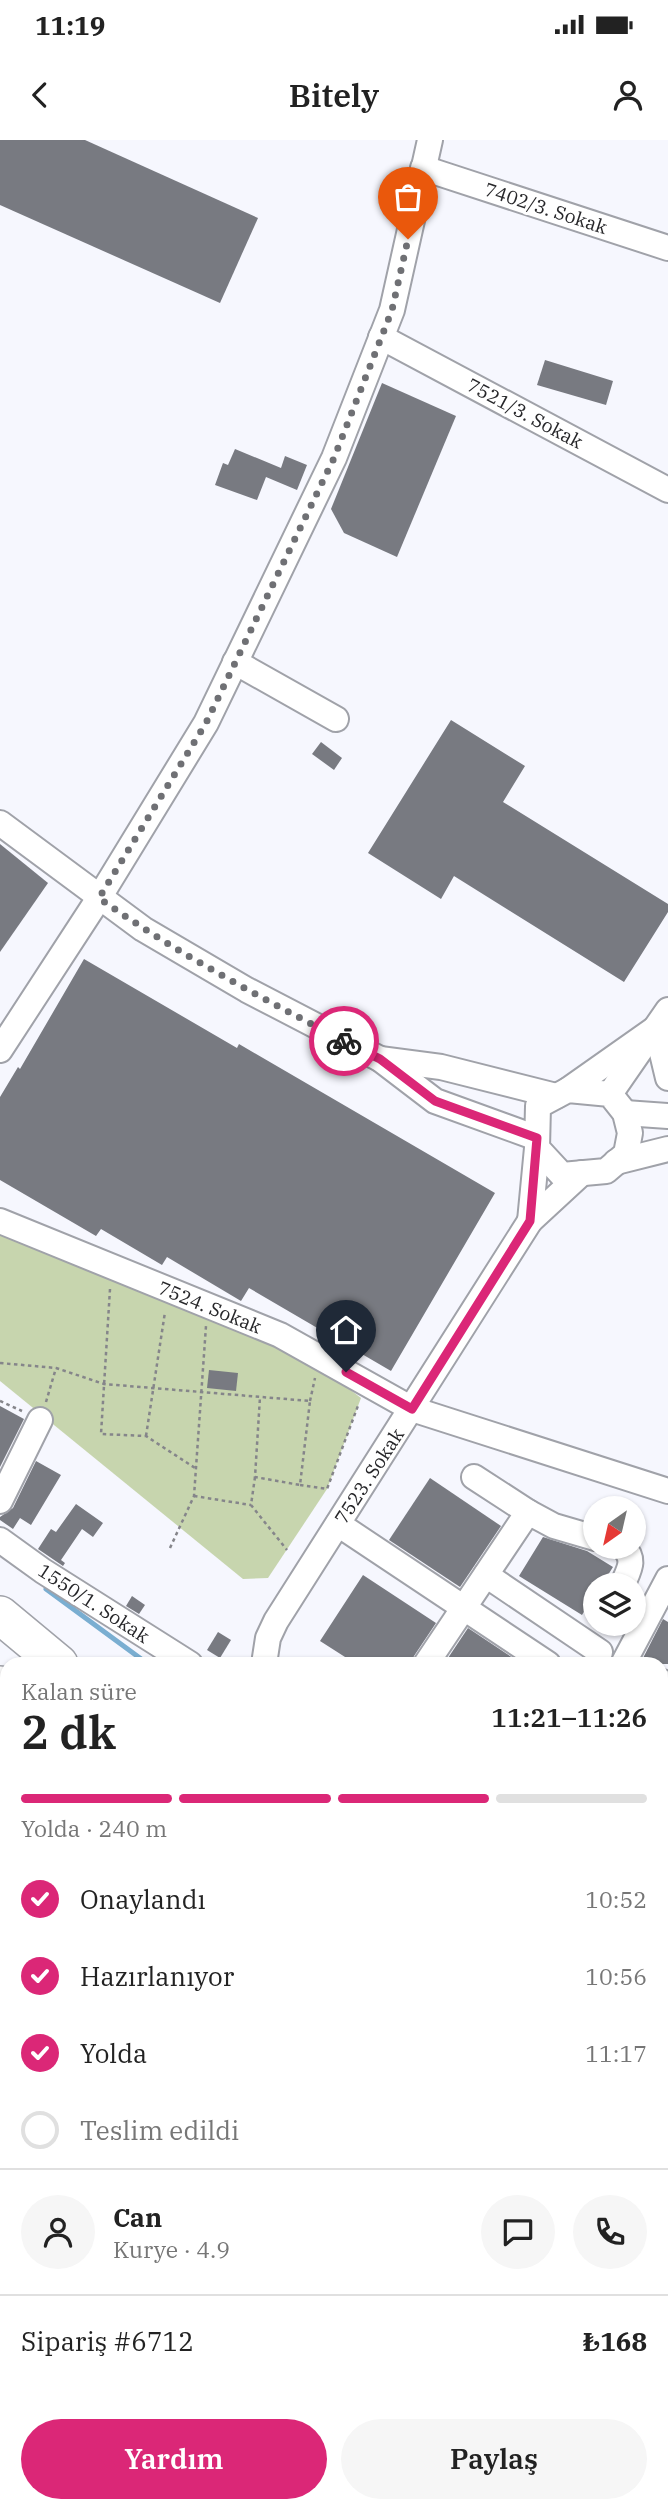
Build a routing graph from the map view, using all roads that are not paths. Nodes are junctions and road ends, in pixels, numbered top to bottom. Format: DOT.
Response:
graph roads {
  1 [pos="430,140"];
  2 [pos="423,168"];
  3 [pos="668,248"];
  4 [pos="381,337"];
  5 [pos="668,490"];
  6 [pos="235,662"];
  7 [pos="336,719"];
  8 [pos="0,823"];
  9 [pos="99,898"];
  10 [pos="662,1019"];
  11 [pos="0,1050"];
  12 [pos="380,1059"];
  13 [pos="668,1078"];
  14 [pos="562,1093"];
  15 [pos="618,1104"];
  16 [pos="668,1116"];
  17 [pos="537,1143"];
  18 [pos="668,1149"];
  19 [pos="616,1163"];
  20 [pos="582,1173"];
  21 [pos="0,1221"];
  22 [pos="530,1221"];
  23 [pos="412,1409"];
  24 [pos="40,1420"];
  25 [pos="474,1476"];
  26 [pos="668,1491"];
  27 [pos="0,1501"];
  28 [pos="528,1512"];
  29 [pos="338,1524"];
  30 [pos="583,1534"];
  31 [pos="0,1540"];
  32 [pos="486,1575"];
  33 [pos="668,1579"];
  34 [pos="662,1605"];
  35 [pos="464,1608"];
  36 [pos="0,1615"];
  37 [pos="600,1652"];
  38 [pos="51,1657"];
  39 [pos="179,1657"];
  40 [pos="265,1657"];
  41 [pos="431,1657"];
  42 [pos="538,1657"];
  43 [pos="629,1657"];
  1 -- 2 [label="street"];
  2 -- 3 [label="street, 7402/3. Sokak"];
  2 -- 4 [label="street"];
  4 -- 5 [label="street, 7521/3. Sokak"];
  4 -- 6 [label="street"];
  6 -- 7 [label="street"];
  6 -- 9 [label="street"];
  8 -- 9 [label="street"];
  9 -- 11 [label="street"];
  9 -- 12 [label="street"];
  10 -- 13 [label="street"];
  10 -- 14 [label="street"];
  10 -- 15 [label="street"];
  12 -- 14 [label="street"];
  12 -- 17 [label="street"];
  14 -- 15 [label="street"];
  14 -- 17 [label="street"];
  15 -- 16 [label="street"];
  15 -- 19 [label="street"];
  17 -- 20 [label="street"];
  17 -- 22 [label="street"];
  18 -- 19 [label="street"];
  19 -- 20 [label="street"];
  20 -- 22 [label="street"];
  21 -- 23 [label="street, 7524. Sokak"];
  22 -- 23 [label="street, 7523. Sokak"];
  23 -- 26 [label="street, 7524. Sokak"];
  23 -- 29 [label="street, 7523. Sokak"];
  24 -- 27 [label="street"];
  25 -- 28 [label="street"];
  28 -- 30 [label="street"];
  28 -- 32 [label="street"];
  29 -- 35 [label="street"];
  29 -- 40 [label="street, 7523. Sokak"];
  31 -- 39 [label="street, 1550/1. Sokak"];
  32 -- 35 [label="street"];
  32 -- 37 [label="street"];
  33 -- 34 [label="street"];
  34 -- 43 [label="street"];
  35 -- 41 [label="street"];
  35 -- 42 [label="street"];
  36 -- 38 [label="highway"];
}
